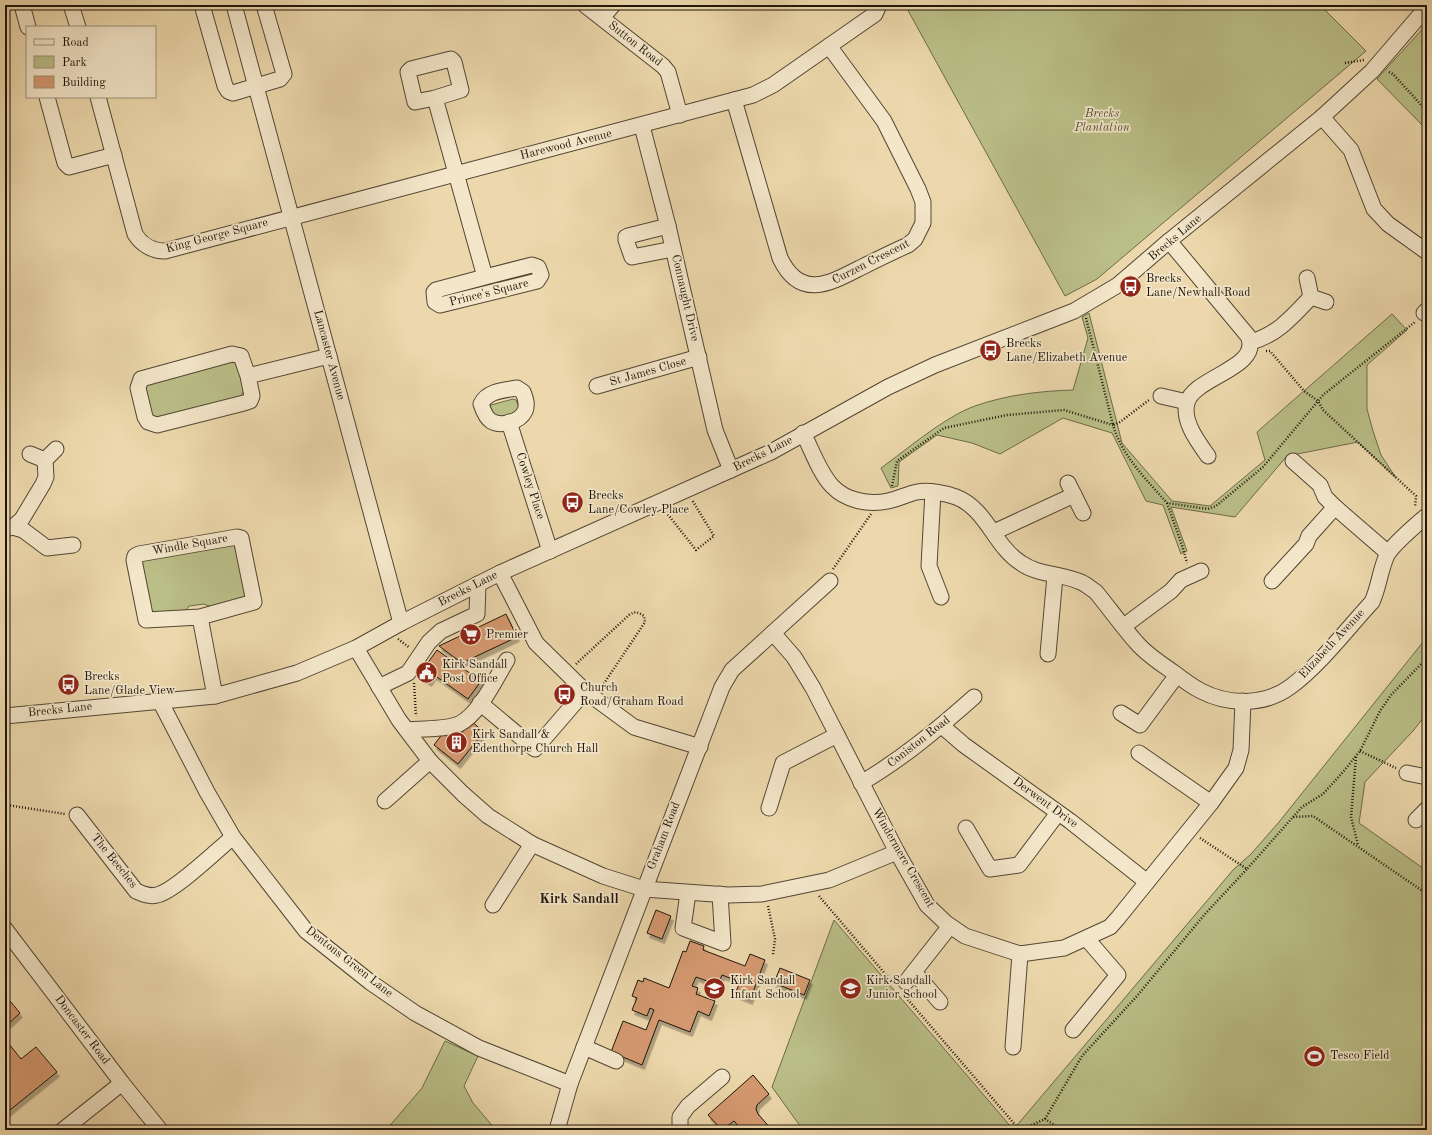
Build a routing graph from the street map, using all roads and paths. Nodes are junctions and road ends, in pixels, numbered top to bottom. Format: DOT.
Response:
graph roads {
  1 [pos="22,5"];
  2 [pos="71,5"];
  3 [pos="202,5"];
  4 [pos="234,5"];
  5 [pos="264,5"];
  6 [pos="585,5"];
  7 [pos="613,5"];
  8 [pos="880,5"];
  9 [pos="1427,7"];
  10 [pos="602,18"];
  11 [pos="28,26"];
  12 [pos="78,26"];
  13 [pos="829,46"];
  14 [pos="1376,66"];
  15 [pos="255,86"];
  16 [pos="47,98"];
  17 [pos="98,98"];
  18 [pos="435,98"];
  19 [pos="734,100"];
  20 [pos="1427,108"];
  21 [pos="680,114"];
  22 [pos="1322,117"];
  23 [pos="642,126"];
  24 [pos="114,155"];
  25 [pos="456,173"];
  26 [pos="292,216"];
  27 [pos="668,226"];
  28 [pos="1169,241"];
  29 [pos="673,249"];
  30 [pos="1427,252"];
  31 [pos="485,277"];
  32 [pos="1307,278"];
  33 [pos="1311,297"];
  34 [pos="1326,302"];
  35 [pos="1082,306"];
  36 [pos="1425,312"];
  37 [pos="1250,346"];
  38 [pos="329,356"];
  39 [pos="699,357"];
  40 [pos="248,376"];
  41 [pos="597,386"];
  42 [pos="1161,396"];
  43 [pos="1318,401"];
  44 [pos="1187,402"];
  45 [pos="509,422"];
  46 [pos="1113,425"];
  47 [pos="803,433"];
  48 [pos="56,450"];
  49 [pos="30,454"];
  50 [pos="1208,456"];
  51 [pos="45,460"];
  52 [pos="1293,461"];
  53 [pos="731,470"];
  54 [pos="686,490"];
  55 [pos="933,492"];
  56 [pos="658,502"];
  57 [pos="880,502"];
  58 [pos="1330,502"];
  59 [pos="1167,503"];
  60 [pos="1083,513"];
  61 [pos="1422,514"];
  62 [pos="9,528"];
  63 [pos="994,532"];
  64 [pos="73,545"];
  65 [pos="550,551"];
  66 [pos="1388,553"];
  67 [pos="500,573"];
  68 [pos="1195,573"];
  69 [pos="1055,576"];
  70 [pos="830,581"];
  71 [pos="1272,581"];
  72 [pos="478,584"];
  73 [pos="941,597"];
  74 [pos="200,617"];
  75 [pos="401,623"];
  76 [pos="1124,626"];
  77 [pos="387,631"];
  78 [pos="773,633"];
  79 [pos="356,648"];
  80 [pos="1048,654"];
  81 [pos="1427,658"];
  82 [pos="417,660"];
  83 [pos="507,660"];
  84 [pos="565,673"];
  85 [pos="1177,675"];
  86 [pos="379,687"];
  87 [pos="589,695"];
  88 [pos="215,696"];
  89 [pos="974,697"];
  90 [pos="160,701"];
  91 [pos="1243,701"];
  92 [pos="480,703"];
  93 [pos="1121,713"];
  94 [pos="5,716"];
  95 [pos="942,726"];
  96 [pos="412,729"];
  97 [pos="837,735"];
  98 [pos="700,747"];
  99 [pos="1360,750"];
  100 [pos="1140,753"];
  101 [pos="1356,756"];
  102 [pos="430,761"];
  103 [pos="1407,773"];
  104 [pos="1427,777"];
  105 [pos="861,783"];
  106 [pos="385,801"];
  107 [pos="5,803"];
  108 [pos="1211,803"];
  109 [pos="769,808"];
  110 [pos="1427,809"];
  111 [pos="1058,812"];
  112 [pos="77,815"];
  113 [pos="1293,817"];
  114 [pos="1416,820"];
  115 [pos="966,828"];
  116 [pos="1188,831"];
  117 [pos="233,837"];
  118 [pos="532,844"];
  119 [pos="1358,846"];
  120 [pos="897,852"];
  121 [pos="1247,869"];
  122 [pos="1148,882"];
  123 [pos="809,885"];
  124 [pos="644,889"];
  125 [pos="688,893"];
  126 [pos="720,894"];
  127 [pos="762,894"];
  128 [pos="1427,894"];
  129 [pos="493,905"];
  130 [pos="950,926"];
  131 [pos="5,929"];
  132 [pos="1087,939"];
  133 [pos="1020,954"];
  134 [pos="773,955"];
  135 [pos="905,984"];
  136 [pos="940,1002"];
  137 [pos="1072,1030"];
  138 [pos="584,1047"];
  139 [pos="1013,1048"];
  140 [pos="616,1061"];
  141 [pos="722,1077"];
  142 [pos="122,1083"];
  143 [pos="570,1084"];
  144 [pos="1045,1119"];
  145 [pos="63,1130"];
  146 [pos="160,1130"];
  147 [pos="557,1130"];
  148 [pos="680,1130"];
  149 [pos="1023,1130"];
  150 [pos="1062,1130"];
  1 -- 11 [label="street"];
  2 -- 12 [label="street"];
  3 -- 15 [label="street"];
  4 -- 15 [label="street, Lancaster Avenue"];
  5 -- 15 [label="street"];
  6 -- 10 [label="street, Sutton Road"];
  7 -- 10 [label="street"];
  8 -- 13 [label="street, Harewood Avenue"];
  9 -- 14 [label="street, Brecks Lane"];
  10 -- 21 [label="street, Sutton Road"];
  13 -- 19 [label="street, Harewood Avenue"];
  13 -- 19 [label="street, Curzen Crescent"];
  14 -- 20 [label="path"];
  14 -- 22 [label="street, Brecks Lane"];
  15 -- 26 [label="street, Lancaster Avenue"];
  16 -- 24 [label="street"];
  17 -- 24 [label="street, King George Square"];
  18 -- 25 [label="street, Prince's Square"];
  19 -- 21 [label="street, Harewood Avenue"];
  21 -- 23 [label="street, Harewood Avenue"];
  22 -- 28 [label="street, Brecks Lane"];
  22 -- 30 [label="street"];
  23 -- 25 [label="street, Harewood Avenue"];
  23 -- 27 [label="street, Connaught Drive"];
  24 -- 26 [label="street, King George Square"];
  25 -- 26 [label="street, Harewood Avenue"];
  25 -- 31 [label="street, Prince's Square"];
  26 -- 38 [label="street, Lancaster Avenue"];
  27 -- 29 [label="street, Connaught Drive"];
  27 -- 29 [label="street"];
  28 -- 35 [label="street, Brecks Lane"];
  28 -- 37 [label="street"];
  29 -- 39 [label="street, Connaught Drive"];
  31 -- 31 [label="street, Prince's Square"];
  32 -- 33 [label="street"];
  33 -- 34 [label="street"];
  33 -- 37 [label="street"];
  35 -- 46 [label="path"];
  35 -- 47 [label="street, Brecks Lane"];
  36 -- 43 [label="path"];
  37 -- 43 [label="path"];
  37 -- 44 [label="street"];
  38 -- 40 [label="street"];
  38 -- 75 [label="street, Lancaster Avenue"];
  39 -- 41 [label="street, St James Close"];
  39 -- 53 [label="street, Connaught Drive"];
  40 -- 40 [label="street"];
  42 -- 44 [label="street"];
  42 -- 46 [label="path"];
  43 -- 59 [label="path"];
  43 -- 61 [label="path"];
  44 -- 50 [label="street"];
  45 -- 65 [label="street, Cowley Place"];
  46 -- 57 [label="path"];
  46 -- 59 [label="path"];
  47 -- 53 [label="street, Brecks Lane"];
  47 -- 57 [label="street, Elizabeth Avenue"];
  48 -- 51 [label="street"];
  49 -- 51 [label="street"];
  51 -- 62 [label="street"];
  52 -- 58 [label="street"];
  53 -- 54 [label="street, Brecks Lane"];
  54 -- 56 [label="street, Brecks Lane"];
  54 -- 56 [label="path"];
  55 -- 57 [label="street, Elizabeth Avenue"];
  55 -- 63 [label="street, Elizabeth Avenue"];
  55 -- 73 [label="street"];
  56 -- 65 [label="street, Brecks Lane"];
  57 -- 70 [label="path"];
  58 -- 66 [label="street"];
  58 -- 71 [label="street"];
  59 -- 68 [label="path"];
  60 -- 63 [label="street"];
  61 -- 66 [label="street, Elizabeth Avenue"];
  62 -- 64 [label="street"];
  63 -- 69 [label="street, Elizabeth Avenue"];
  65 -- 67 [label="street, Brecks Lane"];
  66 -- 91 [label="street, Elizabeth Avenue"];
  67 -- 72 [label="street, Brecks Lane"];
  67 -- 84 [label="street"];
  68 -- 76 [label="street"];
  69 -- 76 [label="street, Elizabeth Avenue"];
  69 -- 80 [label="street"];
  70 -- 78 [label="street, Graham Road"];
  72 -- 75 [label="street, Brecks Lane"];
  72 -- 82 [label="street"];
  74 -- 74 [label="street, Windle Square"];
  74 -- 88 [label="street"];
  75 -- 77 [label="street, Brecks Lane"];
  76 -- 85 [label="street, Elizabeth Avenue"];
  77 -- 79 [label="street, Brecks Lane"];
  77 -- 82 [label="path"];
  78 -- 97 [label="street, Windermere Crescent"];
  78 -- 98 [label="street, Graham Road"];
  79 -- 86 [label="street"];
  79 -- 88 [label="street, Brecks Lane"];
  81 -- 99 [label="path"];
  82 -- 86 [label="street"];
  82 -- 96 [label="path"];
  83 -- 92 [label="street"];
  84 -- 87 [label="street"];
  84 -- 87 [label="path"];
  85 -- 91 [label="street, Elizabeth Avenue"];
  85 -- 93 [label="street"];
  86 -- 96 [label="street"];
  87 -- 92 [label="street"];
  87 -- 98 [label="street"];
  88 -- 90 [label="street, Brecks Lane"];
  89 -- 95 [label="street, Coniston Road"];
  90 -- 94 [label="street, Brecks Lane"];
  90 -- 117 [label="street, Dentons Green Lane"];
  91 -- 108 [label="street, Windermere Crescent"];
  92 -- 96 [label="street"];
  95 -- 105 [label="street, Coniston Road"];
  95 -- 111 [label="street, Derwent Drive"];
  96 -- 102 [label="street"];
  97 -- 105 [label="street, Windermere Crescent"];
  97 -- 109 [label="street"];
  98 -- 124 [label="street, Graham Road"];
  99 -- 101 [label="path"];
  99 -- 103 [label="path"];
  100 -- 108 [label="street"];
  101 -- 113 [label="path"];
  101 -- 119 [label="path"];
  102 -- 106 [label="street"];
  102 -- 118 [label="street"];
  103 -- 104 [label="street"];
  105 -- 120 [label="street, Windermere Crescent"];
  107 -- 112 [label="path"];
  108 -- 116 [label="street, Windermere Crescent"];
  110 -- 114 [label="street"];
  111 -- 115 [label="street"];
  111 -- 122 [label="street, Derwent Drive"];
  112 -- 117 [label="street, The Beeches"];
  113 -- 119 [label="path"];
  113 -- 121 [label="path"];
  116 -- 121 [label="path"];
  116 -- 122 [label="street, Windermere Crescent"];
  117 -- 143 [label="street, Dentons Green Lane"];
  118 -- 124 [label="street"];
  118 -- 129 [label="street"];
  119 -- 128 [label="path"];
  120 -- 123 [label="street"];
  120 -- 130 [label="street, Windermere Crescent"];
  121 -- 144 [label="path"];
  122 -- 132 [label="street, Windermere Crescent"];
  123 -- 127 [label="street"];
  123 -- 135 [label="path"];
  124 -- 125 [label="street"];
  124 -- 138 [label="street, Graham Road"];
  125 -- 126 [label="street"];
  125 -- 126 [label="street"];
  126 -- 127 [label="street"];
  127 -- 134 [label="path"];
  130 -- 133 [label="street, Windermere Crescent"];
  130 -- 135 [label="street"];
  131 -- 142 [label="street, Doncaster Road"];
  132 -- 133 [label="street, Windermere Crescent"];
  132 -- 137 [label="street"];
  133 -- 139 [label="street"];
  135 -- 136 [label="street"];
  135 -- 149 [label="path"];
  138 -- 140 [label="street"];
  138 -- 143 [label="street, Graham Road"];
  141 -- 148 [label="street"];
  142 -- 145 [label="street"];
  142 -- 146 [label="street, Doncaster Road"];
  143 -- 147 [label="street, Graham Road"];
  144 -- 149 [label="path"];
  144 -- 150 [label="path"];
}
